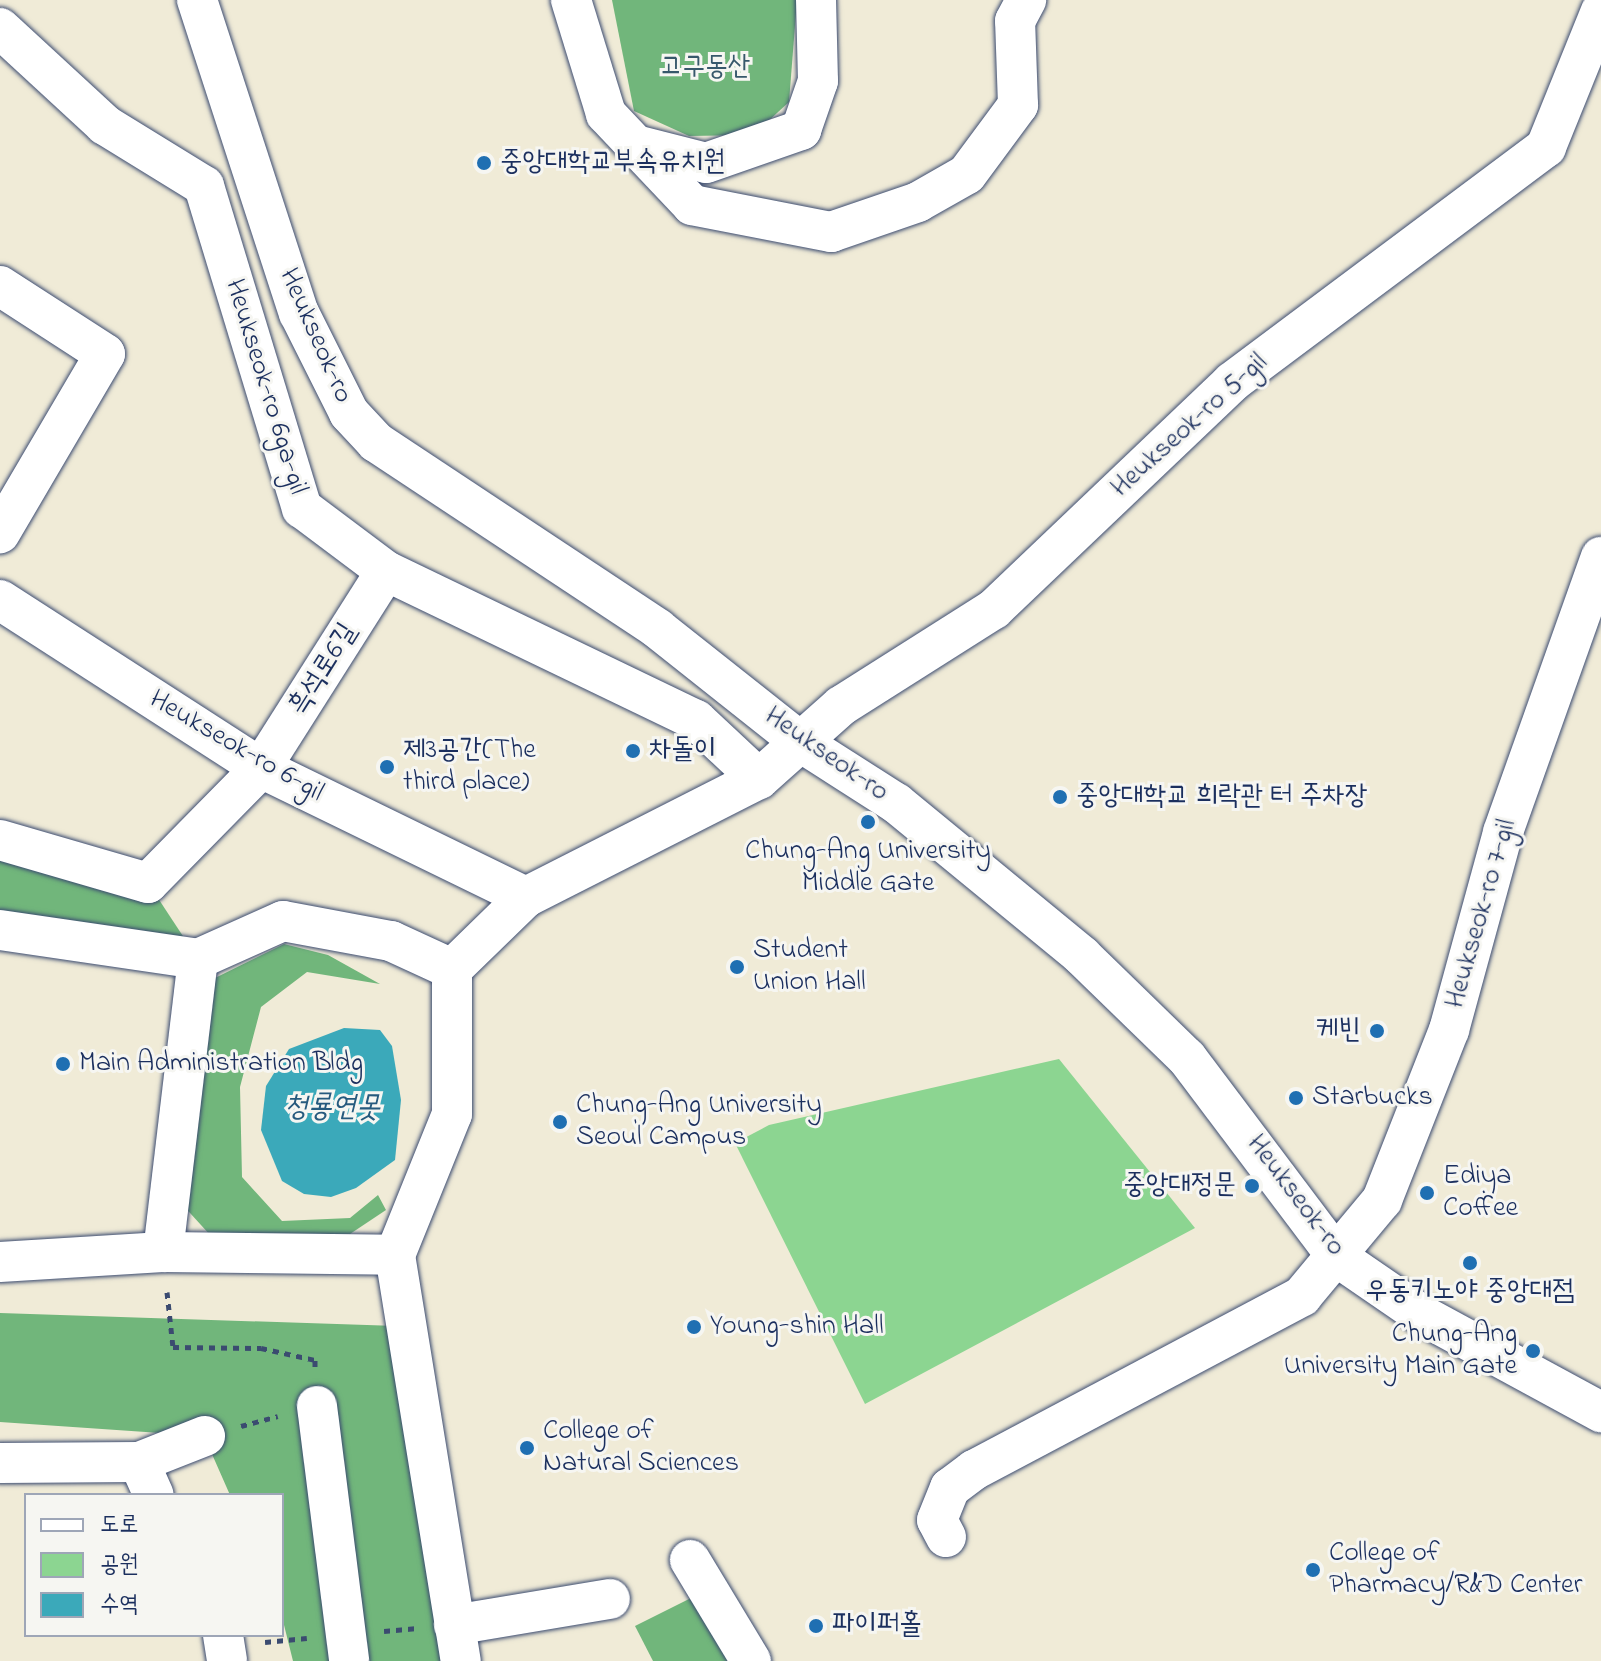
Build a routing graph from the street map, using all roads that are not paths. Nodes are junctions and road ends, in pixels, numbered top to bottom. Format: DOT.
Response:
graph roads {
  1 [pos="197,0"];
  2 [pos="571,0"];
  3 [pos="816,0"];
  4 [pos="1026,0"];
  5 [pos="1601,11"];
  6 [pos="0,28"];
  7 [pos="636,145"];
  8 [pos="0,286"];
  9 [pos="0,533"];
  10 [pos="1601,557"];
  11 [pos="386,571"];
  12 [pos="0,600"];
  13 [pos="802,743"];
  14 [pos="261,768"];
  15 [pos="759,779"];
  16 [pos="0,840"];
  17 [pos="526,897"];
  18 [pos="0,930"];
  19 [pos="198,959"];
  20 [pos="452,969"];
  21 [pos="163,1252"];
  22 [pos="395,1255"];
  23 [pos="1336,1256"];
  24 [pos="0,1262"];
  25 [pos="317,1406"];
  26 [pos="1601,1412"];
  27 [pos="205,1436"];
  28 [pos="0,1463"];
  29 [pos="146,1478"];
  30 [pos="946,1537"];
  31 [pos="690,1560"];
  32 [pos="610,1599"];
  33 [pos="223,1637"];
  34 [pos="458,1643"];
  35 [pos="227,1661"];
  36 [pos="349,1661"];
  37 [pos="751,1661"];
  1 -- 13 [label="street, Heukseok-ro"];
  2 -- 7 [label="street"];
  3 -- 7 [label="street"];
  4 -- 7 [label="street"];
  5 -- 13 [label="street, Heukseok-ro 5-gil"];
  6 -- 11 [label="street, Heukseok-ro 6ga-gil"];
  8 -- 9 [label="street"];
  10 -- 23 [label="street, Heukseok-ro 7-gil"];
  11 -- 14 [label="street, 흑석로6길"];
  11 -- 15 [label="street, Heukseok-ro 6ga-gil"];
  12 -- 14 [label="street, Heukseok-ro 6-gil"];
  13 -- 15 [label="street"];
  13 -- 23 [label="street, Heukseok-ro"];
  14 -- 16 [label="street, 흑석로6길"];
  14 -- 17 [label="street, Heukseok-ro 6-gil"];
  15 -- 17 [label="street"];
  17 -- 20 [label="street"];
  18 -- 19 [label="street"];
  19 -- 20 [label="street"];
  19 -- 21 [label="street"];
  20 -- 22 [label="street"];
  21 -- 22 [label="street"];
  21 -- 24 [label="street"];
  22 -- 34 [label="street"];
  23 -- 26 [label="street, Heukseok-ro"];
  23 -- 30 [label="street, Heukseok-ro 7-gil"];
  25 -- 36 [label="street"];
  27 -- 29 [label="street"];
  28 -- 29 [label="street"];
  31 -- 37 [label="street"];
  32 -- 34 [label="street"];
  33 -- 35 [label="street"];
}
